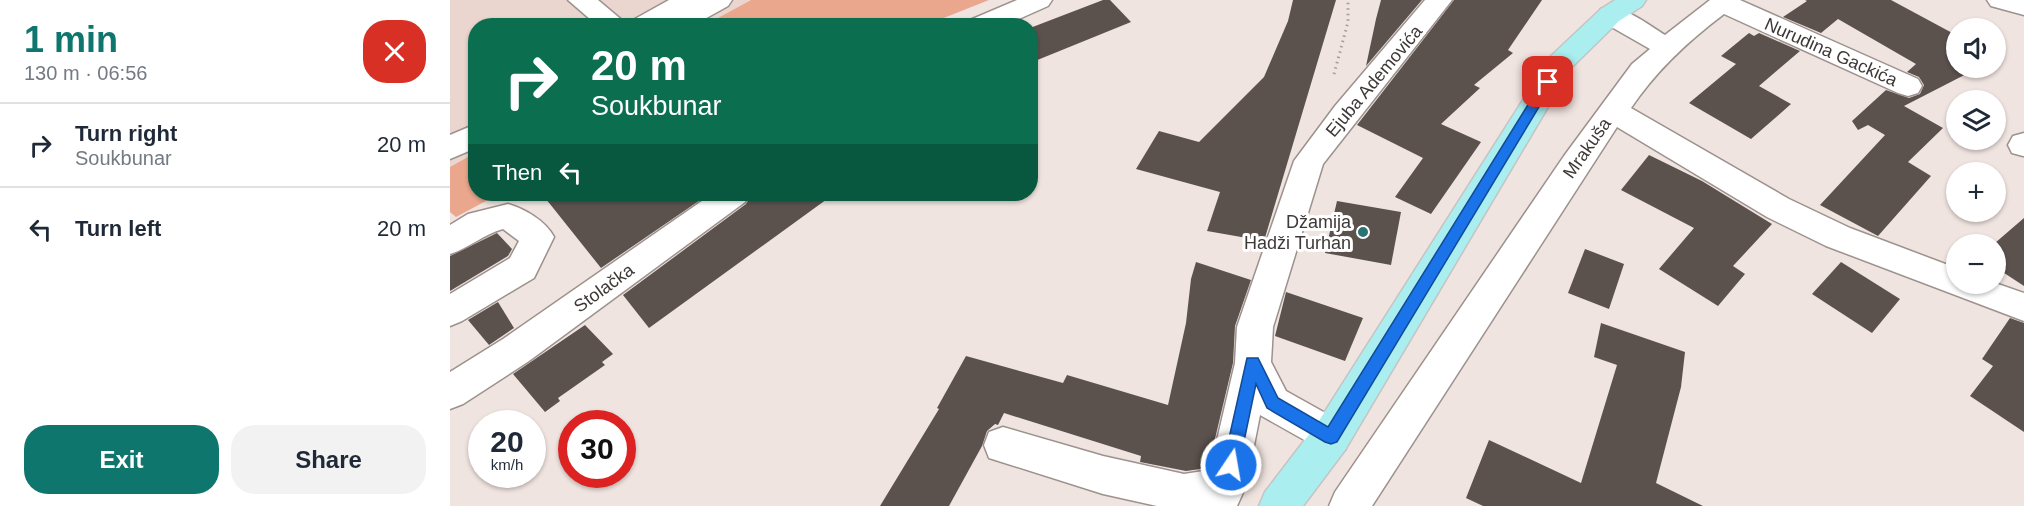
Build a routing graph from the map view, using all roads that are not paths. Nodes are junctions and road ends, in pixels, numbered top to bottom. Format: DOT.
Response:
graph roads {
  1 [pos="581,0"];
  2 [pos="689,0"];
  3 [pos="719,0"];
  4 [pos="1039,0"];
  5 [pos="1439,0"];
  6 [pos="2000,0"];
  7 [pos="1724,2"];
  8 [pos="1621,8"];
  9 [pos="2024,8"];
  10 [pos="598,18"];
  11 [pos="656,18"];
  12 [pos="687,18"];
  13 [pos="997,18"];
  14 [pos="1667,47"];
  15 [pos="1908,86"];
  16 [pos="1613,111"];
  17 [pos="468,119"];
  18 [pos="450,129"];
  19 [pos="468,138"];
  20 [pos="450,148"];
  21 [pos="724,201"];
  22 [pos="450,241"];
  23 [pos="1946,278"];
  24 [pos="1988,294"];
  25 [pos="2024,307"];
  26 [pos="450,311"];
  27 [pos="1253,363"];
  28 [pos="457,381"];
  29 [pos="1331,437"];
  30 [pos="1003,445"];
  31 [pos="1222,496"];
  32 [pos="1279,506"];
  33 [pos="1349,506"];
  1 -- 10 [label="street"];
  2 -- 11 [label="street"];
  3 -- 12 [label="street"];
  4 -- 13 [label="street"];
  5 -- 27 [label="street, Ejuba Ademovića"];
  6 -- 9 [label="street"];
  7 -- 14 [label="street, Nurudina Gackića"];
  7 -- 15 [label="street, Nurudina Gackića"];
  8 -- 14 [label="street"];
  8 -- 29 [label="main road"];
  14 -- 16 [label="street, Nurudina Gackića"];
  16 -- 23 [label="street, Mrakuša"];
  16 -- 33 [label="street, Mrakuša"];
  17 -- 18 [label="street"];
  19 -- 20 [label="street"];
  21 -- 28 [label="street, Stolačka"];
  22 -- 26 [label="street"];
  24 -- 25 [label="street, Mrakuša"];
  27 -- 29 [label="street"];
  27 -- 31 [label="street, Ejuba Ademovića"];
  29 -- 32 [label="main road"];
  30 -- 31 [label="street"];
}
